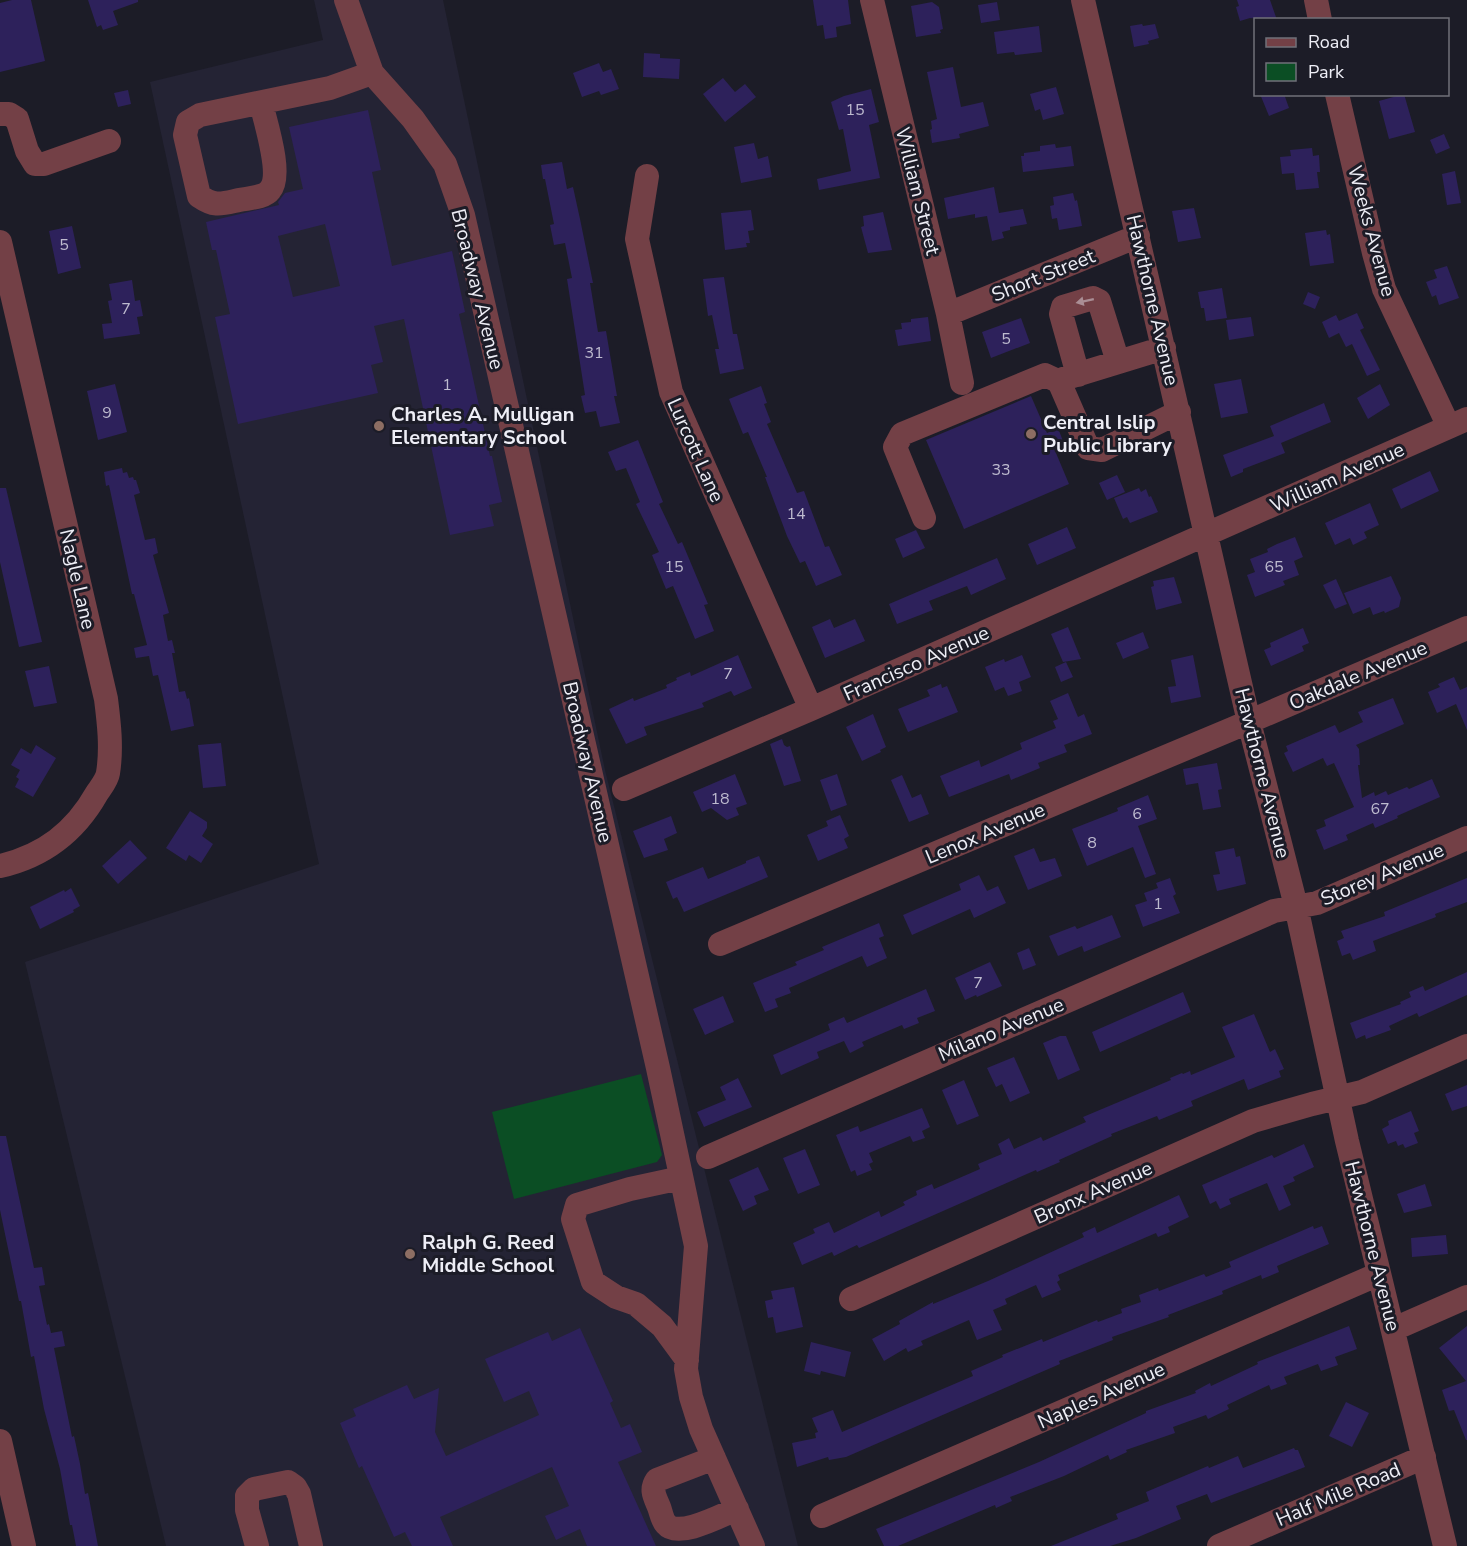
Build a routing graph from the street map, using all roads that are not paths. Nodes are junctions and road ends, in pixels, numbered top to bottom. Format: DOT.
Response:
graph roads {
  1 [pos="346,0"];
  2 [pos="872,0"];
  3 [pos="1083,0"];
  4 [pos="1316,0"];
  5 [pos="1320,18"];
  6 [pos="372,73"];
  7 [pos="1337,96"];
  8 [pos="261,103"];
  9 [pos="0,114"];
  10 [pos="109,141"];
  11 [pos="647,176"];
  12 [pos="1138,236"];
  13 [pos="0,242"];
  14 [pos="948,314"];
  15 [pos="1164,348"];
  16 [pos="1118,362"];
  17 [pos="1070,379"];
  18 [pos="962,383"];
  19 [pos="1179,412"];
  20 [pos="1458,423"];
  21 [pos="924,518"];
  22 [pos="1207,534"];
  23 [pos="1467,628"];
  24 [pos="811,709"];
  25 [pos="1249,722"];
  26 [pos="624,789"];
  27 [pos="1467,838"];
  28 [pos="0,866"];
  29 [pos="1296,906"];
  30 [pos="720,944"];
  31 [pos="1467,1046"];
  32 [pos="1338,1097"];
  33 [pos="708,1157"];
  34 [pos="681,1178"];
  35 [pos="1379,1274"];
  36 [pos="1467,1297"];
  37 [pos="851,1299"];
  38 [pos="1394,1329"];
  39 [pos="687,1360"];
  40 [pos="0,1441"];
  41 [pos="1424,1457"];
  42 [pos="714,1458"];
  43 [pos="737,1509"];
  44 [pos="822,1516"];
  45 [pos="24,1546"];
  46 [pos="257,1546"];
  47 [pos="311,1546"];
  48 [pos="753,1546"];
  49 [pos="1219,1546"];
  50 [pos="1445,1546"];
  1 -- 6 [label="street, Broadway Avenue"];
  2 -- 14 [label="street, William Street"];
  3 -- 12 [label="street, Hawthorne Avenue"];
  4 -- 5 [label="street"];
  6 -- 8 [label="street"];
  6 -- 34 [label="street, Broadway Avenue"];
  7 -- 20 [label="street, Weeks Avenue"];
  8 -- 8 [label="street"];
  9 -- 10 [label="street"];
  11 -- 24 [label="street, Lurcott Lane"];
  12 -- 14 [label="street, Short Street"];
  12 -- 15 [label="street, Hawthorne Avenue"];
  13 -- 28 [label="street, Nagle Lane"];
  14 -- 18 [label="street, William Street"];
  15 -- 16 [label="street"];
  15 -- 19 [label="street, Hawthorne Avenue"];
  16 -- 17 [label="street"];
  16 -- 17 [label="street, one-way"];
  17 -- 19 [label="street"];
  17 -- 21 [label="street"];
  19 -- 22 [label="street, Hawthorne Avenue"];
  20 -- 22 [label="street, William Avenue"];
  22 -- 24 [label="street, Francisco Avenue"];
  22 -- 25 [label="street, Hawthorne Avenue"];
  23 -- 25 [label="street, Oakdale Avenue"];
  24 -- 26 [label="street, Francisco Avenue"];
  25 -- 29 [label="street, Hawthorne Avenue"];
  25 -- 30 [label="street, Lenox Avenue"];
  27 -- 29 [label="street, Storey Avenue"];
  29 -- 32 [label="street, Hawthorne Avenue"];
  29 -- 33 [label="street, Milano Avenue"];
  31 -- 32 [label="street, Bronx Avenue"];
  32 -- 35 [label="street, Hawthorne Avenue"];
  32 -- 37 [label="street, Bronx Avenue"];
  34 -- 39 [label="street, Broadway Avenue"];
  34 -- 39 [label="street"];
  35 -- 38 [label="street, Hawthorne Avenue"];
  35 -- 44 [label="street, Naples Avenue"];
  36 -- 38 [label="street"];
  38 -- 41 [label="street, Hawthorne Avenue"];
  39 -- 42 [label="street, Broadway Avenue"];
  40 -- 45 [label="street"];
  41 -- 49 [label="street, Half Mile Road"];
  41 -- 50 [label="street, Hawthorne Avenue"];
  42 -- 43 [label="street, Broadway Avenue"];
  42 -- 43 [label="street"];
  43 -- 48 [label="street, Broadway Avenue"];
  46 -- 47 [label="street"];
}
